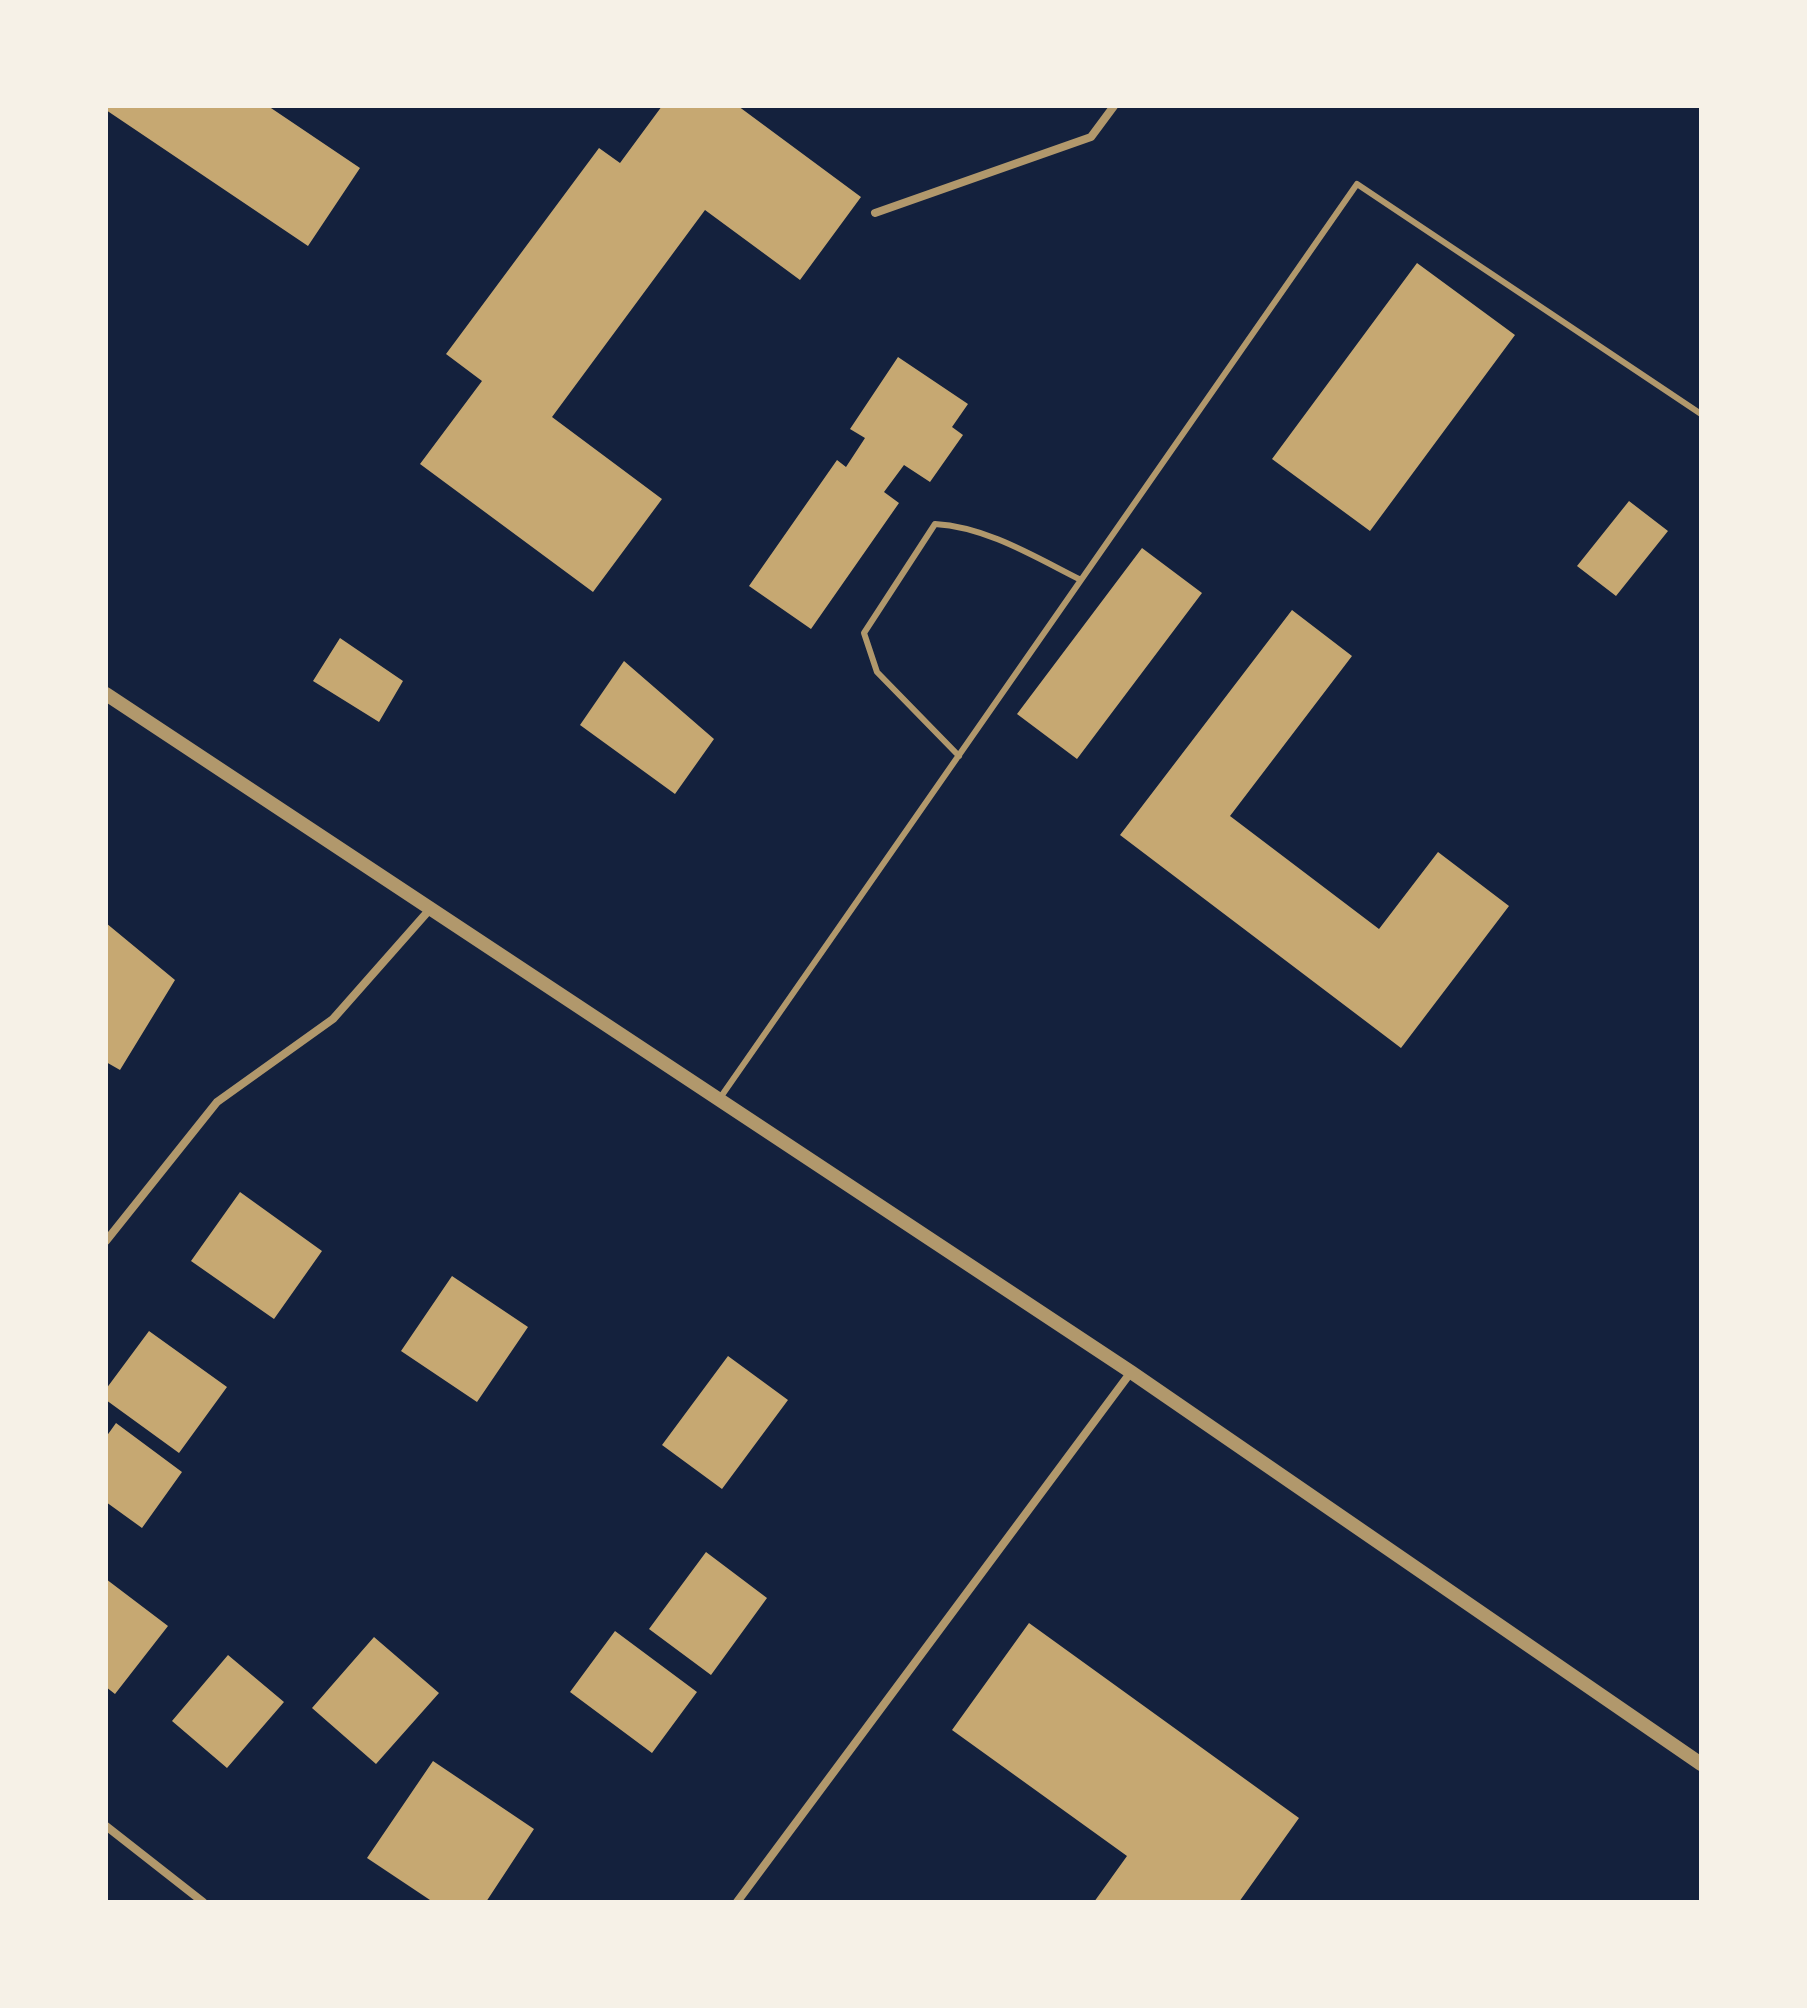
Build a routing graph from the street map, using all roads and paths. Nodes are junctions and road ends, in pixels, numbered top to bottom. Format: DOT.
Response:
graph roads {
  1 [pos="1114,106"];
  2 [pos="875,213"];
  3 [pos="1701,414"];
  4 [pos="1081,580"];
  5 [pos="106,694"];
  6 [pos="959,756"];
  7 [pos="431,908"];
  8 [pos="719,1099"];
  9 [pos="106,1241"];
  10 [pos="1131,1372"];
  11 [pos="1701,1764"];
  12 [pos="106,1826"];
  13 [pos="203,1902"];
  14 [pos="737,1902"];
  1 -- 2 [label="street"];
  3 -- 4 [label="lane"];
  4 -- 6 [label="lane"];
  4 -- 6 [label="lane"];
  5 -- 7 [label="street"];
  6 -- 8 [label="lane"];
  7 -- 8 [label="street"];
  7 -- 9 [label="street"];
  8 -- 10 [label="street"];
  10 -- 11 [label="street"];
  10 -- 14 [label="street"];
  12 -- 13 [label="street"];
}
